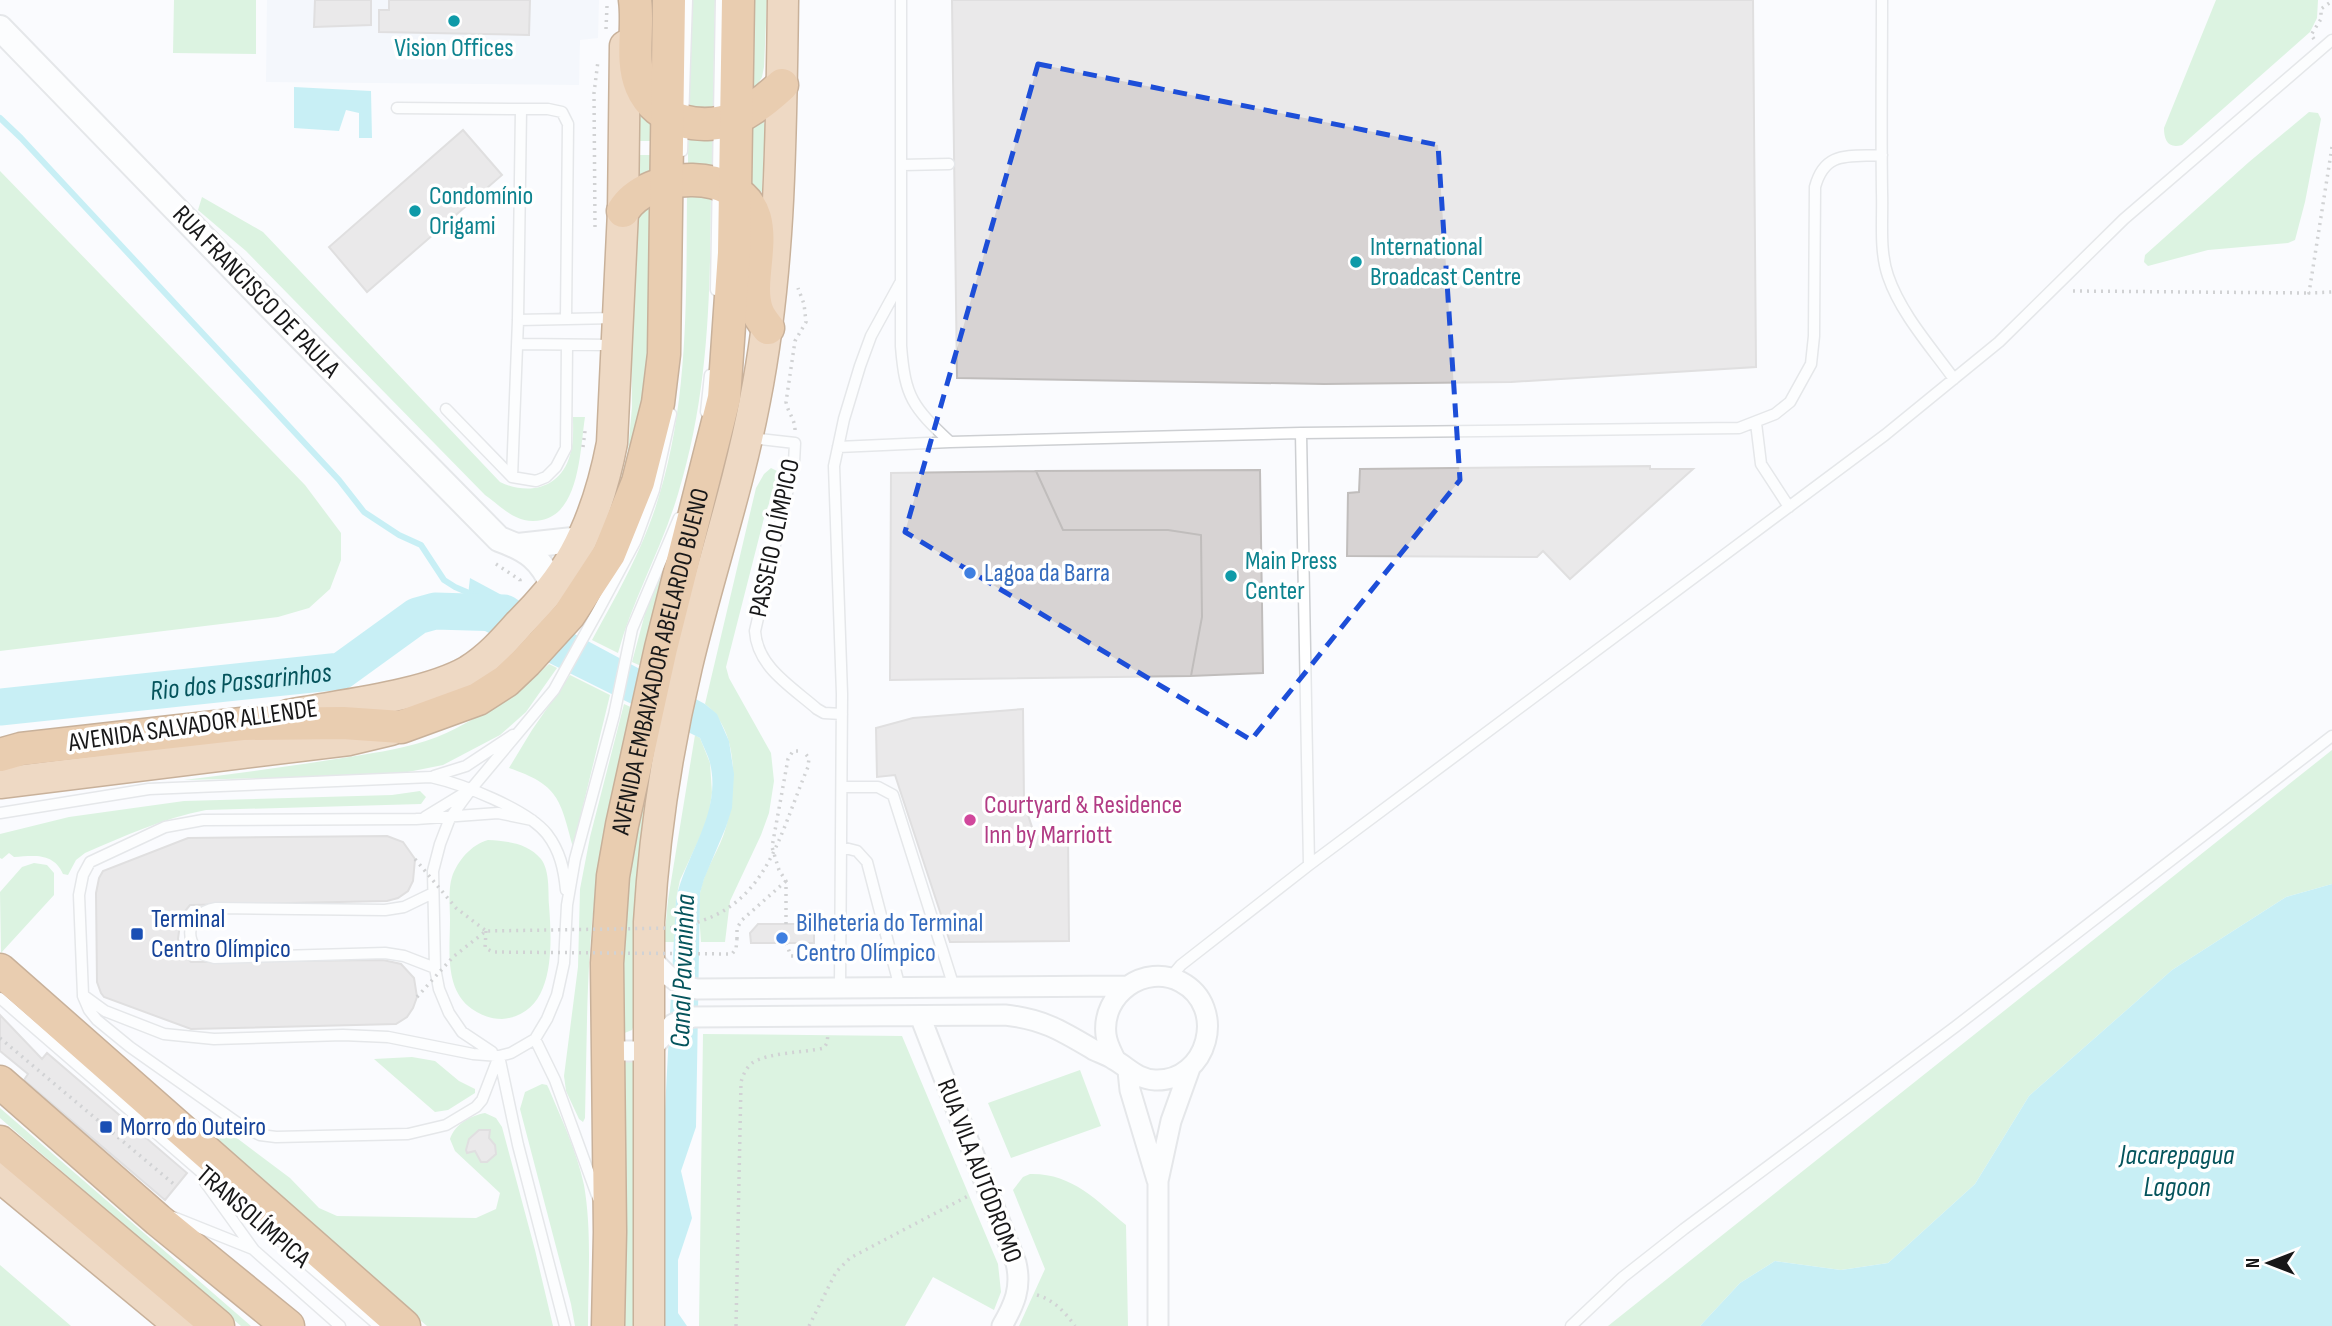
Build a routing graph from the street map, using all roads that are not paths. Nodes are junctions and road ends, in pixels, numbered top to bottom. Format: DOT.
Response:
graph roads {
  1 [pos="626,0"];
  2 [pos="635,0"];
  3 [pos="669,0"];
  4 [pos="687,0"];
  5 [pos="721,0"];
  6 [pos="738,0"];
  7 [pos="783,0"];
  8 [pos="901,0"];
  9 [pos="1882,0"];
  10 [pos="0,28"];
  11 [pos="2332,40"];
  12 [pos="782,85"];
  13 [pos="397,108"];
  14 [pos="522,109"];
  15 [pos="675,119"];
  16 [pos="728,120"];
  17 [pos="1882,155"];
  18 [pos="949,164"];
  19 [pos="902,165"];
  20 [pos="679,177"];
  21 [pos="727,188"];
  22 [pos="623,211"];
  23 [pos="902,280"];
  24 [pos="715,305"];
  25 [pos="566,318"];
  26 [pos="518,320"];
  27 [pos="768,328"];
  28 [pos="618,331"];
  29 [pos="518,344"];
  30 [pos="567,345"];
  31 [pos="711,368"];
  32 [pos="1954,379"];
  33 [pos="673,401"];
  34 [pos="446,409"];
  35 [pos="705,419"];
  36 [pos="1756,423"];
  37 [pos="1301,433"];
  38 [pos="747,437"];
  39 [pos="950,442"];
  40 [pos="838,447"];
  41 [pos="512,477"];
  42 [pos="1789,507"];
  43 [pos="683,508"];
  44 [pos="582,539"];
  45 [pos="518,546"];
  46 [pos="547,594"];
  47 [pos="513,654"];
  48 [pos="674,656"];
  49 [pos="842,714"];
  50 [pos="243,724"];
  51 [pos="401,727"];
  52 [pos="522,729"];
  53 [pos="657,731"];
  54 [pos="2332,736"];
  55 [pos="7,751"];
  56 [pos="431,778"];
  57 [pos="0,783"];
  58 [pos="842,787"];
  59 [pos="472,788"];
  60 [pos="0,813"];
  61 [pos="450,818"];
  62 [pos="422,819"];
  63 [pos="532,820"];
  64 [pos="841,847"];
  65 [pos="1308,865"];
  66 [pos="433,894"];
  67 [pos="568,905"];
  68 [pos="650,956"];
  69 [pos="435,968"];
  70 [pos="0,970"];
  71 [pos="1170,978"];
  72 [pos="1127,986"];
  73 [pos="840,988"];
  74 [pos="900,988"];
  75 [pos="954,988"];
  76 [pos="83,995"];
  77 [pos="0,998"];
  78 [pos="920,1016"];
  79 [pos="535,1039"];
  80 [pos="608,1051"];
  81 [pos="650,1051"];
  82 [pos="499,1056"];
  83 [pos="1121,1065"];
  84 [pos="1190,1068"];
  85 [pos="0,1071"];
  86 [pos="0,1082"];
  87 [pos="0,1142"];
  88 [pos="194,1167"];
  89 [pos="0,1177"];
  90 [pos="1158,1181"];
  91 [pos="169,1215"];
  92 [pos="610,1232"];
  93 [pos="254,1250"];
  94 [pos="292,1323"];
  95 [pos="180,1326"];
  96 [pos="218,1326"];
  97 [pos="340,1326"];
  98 [pos="379,1326"];
  99 [pos="404,1326"];
  100 [pos="565,1326"];
  101 [pos="607,1326"];
  102 [pos="649,1326"];
  103 [pos="1002,1326"];
  104 [pos="1158,1326"];
  105 [pos="1571,1326"];
  1 -- 22 [label="main road"];
  2 -- 15 [label="highway"];
  3 -- 15 [label="highway"];
  4 -- 15 [label="lane"];
  5 -- 16 [label="lane"];
  6 -- 16 [label="highway, AVENIDA EMBAIXADOR ABELARDO BUENO"];
  7 -- 12 [label="main road, AVENIDA EMBAIXADOR ABELARDO BUENO"];
  8 -- 19 [label="lane"];
  9 -- 17 [label="lane"];
  10 -- 45 [label="street, RUA FRANCISCO DE PAULA"];
  11 -- 32 [label="lane"];
  12 -- 16 [label="highway"];
  12 -- 27 [label="main road, AVENIDA EMBAIXADOR ABELARDO BUENO"];
  13 -- 14 [label="lane"];
  14 -- 25 [label="lane"];
  14 -- 26 [label="lane"];
  15 -- 16 [label="highway"];
  15 -- 20 [label="highway"];
  16 -- 21 [label="highway, AVENIDA EMBAIXADOR ABELARDO BUENO"];
  17 -- 32 [label="lane"];
  17 -- 36 [label="lane"];
  18 -- 19 [label="lane"];
  19 -- 23 [label="lane"];
  20 -- 21 [label="highway"];
  20 -- 22 [label="highway"];
  20 -- 47 [label="highway"];
  21 -- 24 [label="lane"];
  21 -- 27 [label="highway"];
  21 -- 48 [label="highway, AVENIDA EMBAIXADOR ABELARDO BUENO"];
  22 -- 28 [label="main road"];
  23 -- 39 [label="lane"];
  23 -- 40 [label="lane"];
  25 -- 26 [label="lane"];
  25 -- 28 [label="lane"];
  26 -- 29 [label="lane"];
  27 -- 38 [label="main road, AVENIDA EMBAIXADOR ABELARDO BUENO"];
  28 -- 30 [label="lane"];
  28 -- 44 [label="main road"];
  29 -- 30 [label="lane"];
  29 -- 41 [label="lane"];
  30 -- 41 [label="lane"];
  31 -- 35 [label="lane"];
  32 -- 42 [label="lane"];
  33 -- 52 [label="lane"];
  34 -- 41 [label="lane"];
  36 -- 37 [label="lane"];
  36 -- 42 [label="lane"];
  37 -- 39 [label="lane"];
  37 -- 65 [label="lane"];
  38 -- 48 [label="main road, AVENIDA EMBAIXADOR ABELARDO BUENO"];
  38 -- 49 [label="lane, PASSEIO OLÍMPICO"];
  39 -- 40 [label="lane"];
  40 -- 49 [label="lane"];
  42 -- 65 [label="lane"];
  43 -- 67 [label="lane"];
  44 -- 45 [label="street"];
  44 -- 46 [label="main road"];
  45 -- 46 [label="street, RUA FRANCISCO DE PAULA"];
  46 -- 47 [label="main road"];
  47 -- 50 [label="main road, AVENIDA SALVADOR ALLENDE"];
  47 -- 51 [label="highway"];
  48 -- 53 [label="highway, AVENIDA EMBAIXADOR ABELARDO BUENO"];
  49 -- 58 [label="lane"];
  50 -- 51 [label="highway"];
  50 -- 55 [label="highway, AVENIDA SALVADOR ALLENDE"];
  51 -- 57 [label="main road"];
  52 -- 56 [label="lane"];
  52 -- 59 [label="lane"];
  53 -- 68 [label="main road, AVENIDA EMBAIXADOR ABELARDO BUENO"];
  53 -- 80 [label="highway, AVENIDA EMBAIXADOR ABELARDO BUENO"];
  54 -- 105 [label="lane"];
  56 -- 59 [label="lane"];
  56 -- 60 [label="lane"];
  58 -- 64 [label="lane"];
  58 -- 75 [label="lane"];
  59 -- 61 [label="lane"];
  59 -- 62 [label="lane"];
  59 -- 63 [label="lane"];
  61 -- 62 [label="lane"];
  61 -- 63 [label="lane"];
  61 -- 66 [label="lane"];
  62 -- 76 [label="lane"];
  63 -- 67 [label="lane"];
  64 -- 73 [label="lane"];
  64 -- 74 [label="lane"];
  65 -- 71 [label="lane"];
  66 -- 69 [label="lane"];
  66 -- 69 [label="lane"];
  67 -- 79 [label="lane"];
  68 -- 73 [label="street"];
  68 -- 81 [label="main road, AVENIDA EMBAIXADOR ABELARDO BUENO"];
  69 -- 82 [label="lane"];
  70 -- 99 [label="highway"];
  71 -- 72 [label="street"];
  71 -- 84 [label="street"];
  72 -- 75 [label="street"];
  72 -- 83 [label="street"];
  73 -- 74 [label="street"];
  74 -- 75 [label="street"];
  76 -- 82 [label="lane"];
  76 -- 82 [label="lane"];
  77 -- 88 [label="lane, TRANSOLÍMPICA"];
  78 -- 81 [label="street"];
  78 -- 83 [label="street"];
  78 -- 103 [label="street, RUA VILA AUTÓDROMO"];
  79 -- 82 [label="lane"];
  79 -- 92 [label="lane"];
  80 -- 81 [label="street"];
  80 -- 92 [label="highway, AVENIDA EMBAIXADOR ABELARDO BUENO"];
  81 -- 102 [label="main road, AVENIDA EMBAIXADOR ABELARDO BUENO"];
  82 -- 100 [label="lane"];
  83 -- 84 [label="street"];
  83 -- 90 [label="street"];
  84 -- 90 [label="street"];
  85 -- 91 [label="lane, TRANSOLÍMPICA"];
  86 -- 94 [label="highway"];
  87 -- 96 [label="highway"];
  88 -- 93 [label="lane"];
  88 -- 98 [label="lane, TRANSOLÍMPICA"];
  89 -- 95 [label="main road"];
  90 -- 104 [label="street"];
  91 -- 93 [label="lane"];
  91 -- 94 [label="lane, TRANSOLÍMPICA"];
  92 -- 101 [label="highway, AVENIDA EMBAIXADOR ABELARDO BUENO"];
  93 -- 97 [label="lane"];
}
